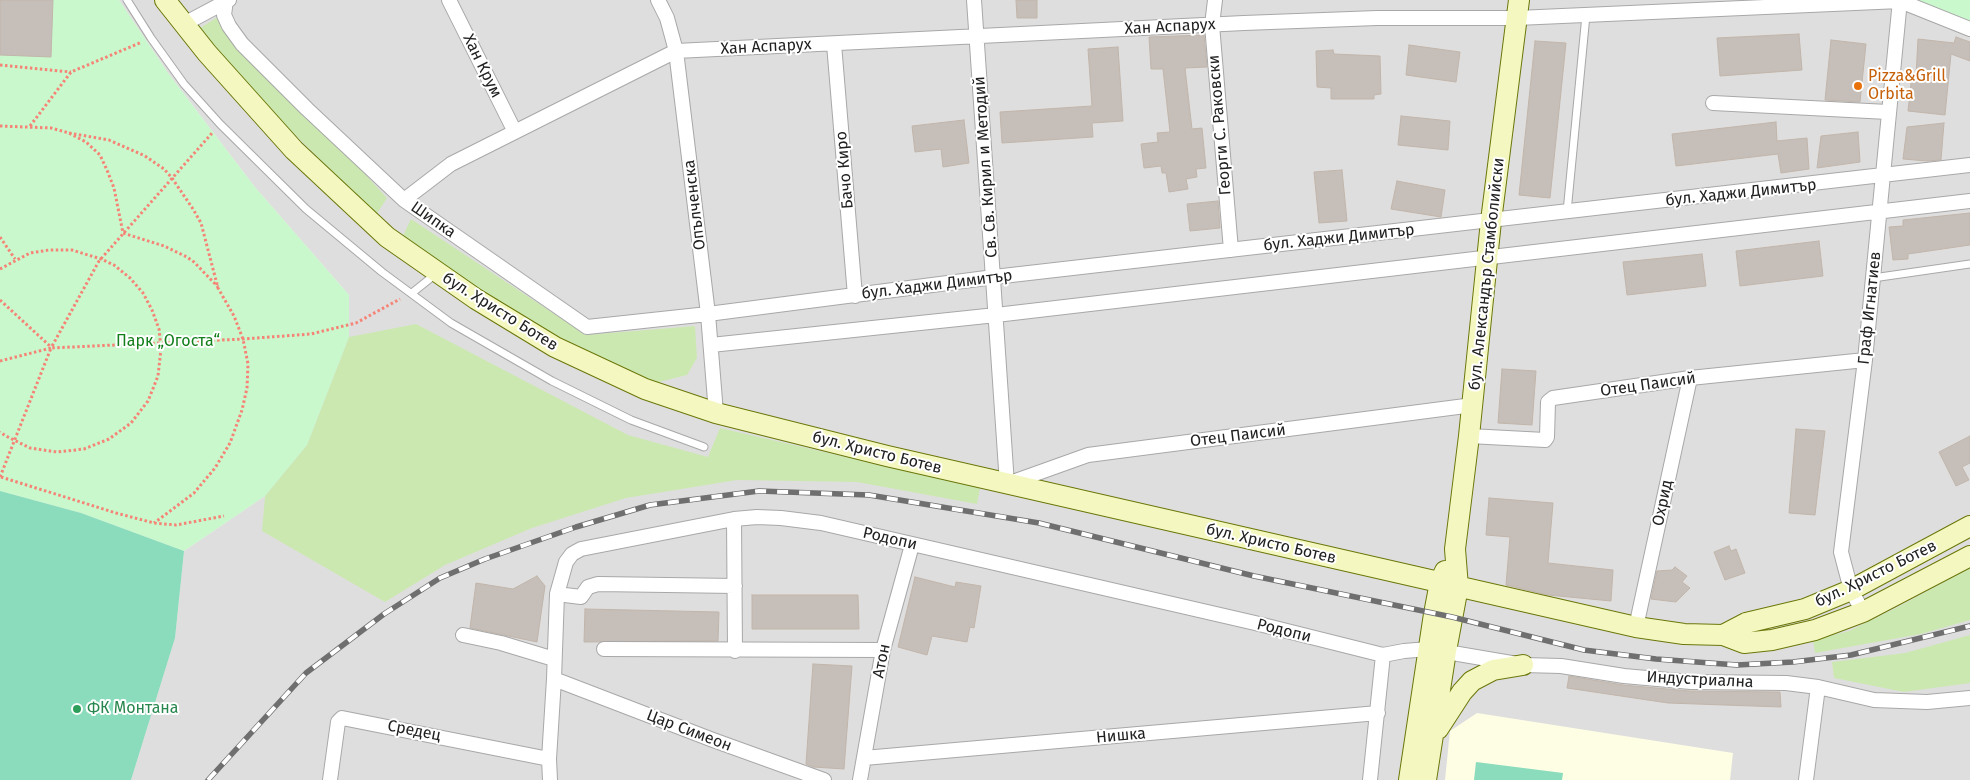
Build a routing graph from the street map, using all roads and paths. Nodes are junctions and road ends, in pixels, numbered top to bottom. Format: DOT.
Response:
graph roads {
  1 [pos="127,0"];
  2 [pos="165,0"];
  3 [pos="450,0"];
  4 [pos="658,0"];
  5 [pos="974,0"];
  6 [pos="1215,0"];
  7 [pos="1900,0"];
  8 [pos="227,1"];
  9 [pos="1518,9"];
  10 [pos="1586,15"];
  11 [pos="184,24"];
  12 [pos="1212,25"];
  13 [pos="1970,28"];
  14 [pos="977,37"];
  15 [pos="151,38"];
  16 [pos="834,44"];
  17 [pos="676,51"];
  18 [pos="0,65"];
  19 [pos="71,72"];
  20 [pos="1713,104"];
  21 [pos="1888,112"];
  22 [pos="220,124"];
  23 [pos="0,126"];
  24 [pos="30,126"];
  25 [pos="515,132"];
  26 [pos="69,133"];
  27 [pos="1970,165"];
  28 [pos="1883,176"];
  29 [pos="172,178"];
  30 [pos="404,200"];
  31 [pos="1970,201"];
  32 [pos="1567,212"];
  33 [pos="1880,212"];
  34 [pos="1491,221"];
  35 [pos="123,233"];
  36 [pos="0,237"];
  37 [pos="1231,250"];
  38 [pos="15,259"];
  39 [pos="101,259"];
  40 [pos="1487,259"];
  41 [pos="1970,264"];
  42 [pos="0,269"];
  43 [pos="438,272"];
  44 [pos="994,277"];
  45 [pos="1873,278"];
  46 [pos="218,288"];
  47 [pos="412,293"];
  48 [pos="855,296"];
  49 [pos="0,300"];
  50 [pos="708,314"];
  51 [pos="996,315"];
  52 [pos="243,339"];
  53 [pos="160,343"];
  54 [pos="711,345"];
  55 [pos="51,348"];
  56 [pos="1864,360"];
  57 [pos="0,361"];
  58 [pos="1690,378"];
  59 [pos="1473,405"];
  60 [pos="716,413"];
  61 [pos="0,432"];
  62 [pos="1470,436"];
  63 [pos="15,441"];
  64 [pos="704,447"];
  65 [pos="0,477"];
  66 [pos="1007,484"];
  67 [pos="224,516"];
  68 [pos="734,519"];
  69 [pos="154,522"];
  70 [pos="1970,526"];
  71 [pos="912,544"];
  72 [pos="1970,556"];
  73 [pos="1449,585"];
  74 [pos="735,586"];
  75 [pos="1851,590"];
  76 [pos="557,594"];
  77 [pos="1862,612"];
  78 [pos="1636,627"];
  79 [pos="463,634"];
  80 [pos="1723,635"];
  81 [pos="604,650"];
  82 [pos="735,650"];
  83 [pos="883,650"];
  84 [pos="1438,650"];
  85 [pos="1383,655"];
  86 [pos="554,659"];
  87 [pos="1523,665"];
  88 [pos="554,679"];
  89 [pos="1818,687"];
  90 [pos="1970,698"];
  91 [pos="1378,713"];
  92 [pos="1432,737"];
  93 [pos="864,758"];
  94 [pos="549,759"];
  95 [pos="330,780"];
  96 [pos="550,780"];
  97 [pos="824,780"];
  98 [pos="860,780"];
  99 [pos="1370,780"];
  100 [pos="1409,780"];
  101 [pos="1426,780"];
  102 [pos="1806,780"];
  1 -- 15 [label="lane"];
  2 -- 11 [label="main road, бул. Христо Ботев"];
  3 -- 25 [label="street, Хан Крум"];
  4 -- 17 [label="street, Опълченска"];
  5 -- 14 [label="street, Св. Св. Кирил и Методий"];
  6 -- 12 [label="street, Георги С. Раковски"];
  7 -- 10 [label="street, Хан Аспарух"];
  7 -- 13 [label="street, Хан Аспарух"];
  7 -- 21 [label="street, Граф Игнатиев"];
  8 -- 11 [label="street"];
  8 -- 30 [label="street, Шипка"];
  9 -- 10 [label="street, Хан Аспарух"];
  9 -- 12 [label="street, Хан Аспарух"];
  9 -- 34 [label="main road, бул. Александър Стамболийски"];
  10 -- 32 [label="lane"];
  11 -- 43 [label="main road, бул. Христо Ботев"];
  12 -- 14 [label="street, Хан Аспарух"];
  12 -- 37 [label="street, Георги С. Раковски"];
  14 -- 16 [label="street, Хан Аспарух"];
  14 -- 44 [label="street, Св. Св. Кирил и Методий"];
  15 -- 19 [label="path"];
  15 -- 22 [label="lane"];
  16 -- 17 [label="street, Хан Аспарух"];
  16 -- 48 [label="street, Бачо Киро"];
  17 -- 25 [label="street, Хан Аспарух"];
  17 -- 50 [label="street, Опълченска"];
  18 -- 19 [label="path"];
  19 -- 24 [label="path"];
  20 -- 21 [label="street"];
  21 -- 28 [label="street, Граф Игнатиев"];
  22 -- 29 [label="path"];
  22 -- 47 [label="lane"];
  23 -- 24 [label="path"];
  24 -- 26 [label="path"];
  25 -- 30 [label="street, Хан Аспарух"];
  26 -- 29 [label="path"];
  26 -- 35 [label="path"];
  27 -- 28 [label="street, бул. Хаджи Димитър"];
  28 -- 32 [label="street, бул. Хаджи Димитър"];
  28 -- 33 [label="street, Граф Игнатиев"];
  29 -- 35 [label="path"];
  29 -- 46 [label="path"];
  30 -- 50 [label="street, Шипка"];
  31 -- 33 [label="street"];
  32 -- 34 [label="street, бул. Хаджи Димитър"];
  33 -- 40 [label="street"];
  33 -- 45 [label="street, Граф Игнатиев"];
  34 -- 37 [label="street, бул. Хаджи Димитър"];
  34 -- 40 [label="main road, бул. Александър Стамболийски"];
  35 -- 39 [label="path"];
  35 -- 46 [label="path"];
  36 -- 38 [label="path"];
  37 -- 44 [label="street, бул. Хаджи Димитър"];
  38 -- 39 [label="path"];
  38 -- 42 [label="path"];
  39 -- 53 [label="path"];
  39 -- 55 [label="path"];
  40 -- 51 [label="street"];
  40 -- 59 [label="main road, бул. Александър Стамболийски"];
  41 -- 45 [label="lane"];
  43 -- 47 [label="lane"];
  43 -- 60 [label="main road, бул. Христо Ботев"];
  44 -- 48 [label="street, бул. Хаджи Димитър"];
  44 -- 51 [label="street, Св. Св. Кирил и Методий"];
  45 -- 56 [label="street, Граф Игнатиев"];
  46 -- 52 [label="path"];
  47 -- 52 [label="path"];
  47 -- 64 [label="lane"];
  48 -- 50 [label="street, бул. Хаджи Димитър"];
  49 -- 55 [label="path"];
  50 -- 54 [label="street, Опълченска"];
  51 -- 54 [label="street"];
  51 -- 66 [label="street, Св. Св. Кирил и Методий"];
  52 -- 53 [label="path"];
  52 -- 69 [label="path"];
  53 -- 55 [label="path"];
  53 -- 63 [label="path"];
  54 -- 60 [label="street, Опълченска"];
  55 -- 57 [label="path"];
  55 -- 63 [label="path"];
  56 -- 58 [label="street, Отец Паисий"];
  56 -- 75 [label="street, Граф Игнатиев"];
  58 -- 62 [label="street, Отец Паисий"];
  58 -- 78 [label="street, Охрид"];
  59 -- 62 [label="main road, бул. Александър Стамболийски"];
  59 -- 66 [label="street, Отец Паисий"];
  60 -- 66 [label="main road, бул. Христо Ботев"];
  61 -- 63 [label="path"];
  62 -- 73 [label="main road, бул. Александър Стамболийски"];
  63 -- 65 [label="path"];
  65 -- 69 [label="path"];
  66 -- 73 [label="main road, бул. Христо Ботев"];
  67 -- 69 [label="path"];
  68 -- 71 [label="street, Родопи"];
  68 -- 74 [label="street"];
  68 -- 76 [label="street, Родопи"];
  70 -- 75 [label="main road, бул. Христо Ботев"];
  71 -- 83 [label="street, Атон"];
  71 -- 85 [label="street, Родопи"];
  72 -- 77 [label="main road, бул. Христо Ботев"];
  73 -- 78 [label="main road, бул. Христо Ботев"];
  73 -- 84 [label="main road, бул. Александър Стамболийски"];
  74 -- 76 [label="street"];
  74 -- 82 [label="street"];
  75 -- 77 [label="street, Граф Игнатиев"];
  75 -- 80 [label="main road, бул. Христо Ботев"];
  76 -- 86 [label="street, Родопи"];
  77 -- 80 [label="main road, бул. Христо Ботев"];
  78 -- 80 [label="main road, бул. Христо Ботев"];
  79 -- 86 [label="street"];
  81 -- 82 [label="street"];
  82 -- 83 [label="street"];
  83 -- 93 [label="street, Атон"];
  84 -- 85 [label="street, Родопи"];
  84 -- 87 [label="street, Индустриална"];
  84 -- 92 [label="main road, бул. Александър Стамболийски"];
  84 -- 100 [label="main road, бул. Александър Стамболийски"];
  85 -- 91 [label="street"];
  86 -- 88 [label="street, Родопи"];
  87 -- 89 [label="street, Индустриална"];
  87 -- 92 [label="main road"];
  88 -- 94 [label="street, Родопи"];
  88 -- 97 [label="street, Цар Симеон"];
  89 -- 90 [label="street, Индустриална"];
  89 -- 102 [label="street"];
  91 -- 93 [label="street, Нишка"];
  91 -- 99 [label="street"];
  92 -- 101 [label="main road, бул. Александър Стамболийски"];
  93 -- 98 [label="street, Атон"];
  94 -- 95 [label="street, Средец"];
  94 -- 96 [label="street, Родопи"];
}
